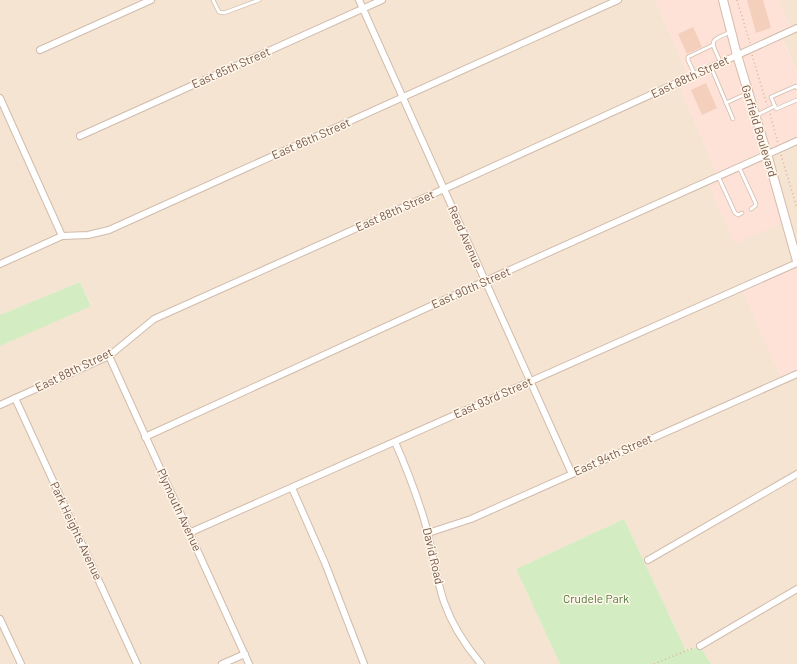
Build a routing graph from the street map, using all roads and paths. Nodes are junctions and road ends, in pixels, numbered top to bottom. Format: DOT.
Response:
graph roads {
  1 [pos="151,0"];
  2 [pos="213,0"];
  3 [pos="259,0"];
  4 [pos="359,0"];
  5 [pos="382,0"];
  6 [pos="618,0"];
  7 [pos="723,0"];
  8 [pos="737,0"];
  9 [pos="363,8"];
  10 [pos="797,28"];
  11 [pos="731,32"];
  12 [pos="748,39"];
  13 [pos="713,45"];
  14 [pos="40,50"];
  15 [pos="737,55"];
  16 [pos="753,57"];
  17 [pos="721,62"];
  18 [pos="711,67"];
  19 [pos="694,75"];
  20 [pos="797,88"];
  21 [pos="748,93"];
  22 [pos="0,98"];
  23 [pos="403,98"];
  24 [pos="797,100"];
  25 [pos="726,103"];
  26 [pos="775,106"];
  27 [pos="769,109"];
  28 [pos="755,116"];
  29 [pos="733,119"];
  30 [pos="80,136"];
  31 [pos="777,138"];
  32 [pos="797,141"];
  33 [pos="767,154"];
  34 [pos="781,156"];
  35 [pos="739,167"];
  36 [pos="718,176"];
  37 [pos="444,189"];
  38 [pos="797,208"];
  39 [pos="751,209"];
  40 [pos="742,213"];
  41 [pos="62,236"];
  42 [pos="797,262"];
  43 [pos="0,264"];
  44 [pos="485,282"];
  45 [pos="109,356"];
  46 [pos="797,374"];
  47 [pos="531,381"];
  48 [pos="15,398"];
  49 [pos="0,405"];
  50 [pos="145,437"];
  51 [pos="395,442"];
  52 [pos="572,474"];
  53 [pos="797,474"];
  54 [pos="292,488"];
  55 [pos="189,533"];
  56 [pos="428,533"];
  57 [pos="648,560"];
  58 [pos="797,589"];
  59 [pos="0,619"];
  60 [pos="700,646"];
  61 [pos="245,654"];
  62 [pos="21,664"];
  63 [pos="137,664"];
  64 [pos="222,664"];
  65 [pos="250,664"];
  66 [pos="364,664"];
  67 [pos="481,664"];
  68 [pos="654,664"];
  1 -- 14 [label="street"];
  2 -- 3 [label="lane"];
  4 -- 9 [label="street, Reed Avenue"];
  5 -- 9 [label="street, East 85th Street"];
  6 -- 23 [label="street, East 86th Street"];
  7 -- 11 [label="street, Garfield Boulevard"];
  8 -- 12 [label="path"];
  9 -- 23 [label="street, Reed Avenue"];
  9 -- 30 [label="street, East 85th Street"];
  10 -- 15 [label="street, East 88th Street"];
  11 -- 13 [label="lane"];
  11 -- 15 [label="street, Garfield Boulevard"];
  13 -- 17 [label="lane"];
  13 -- 19 [label="lane"];
  15 -- 17 [label="street, East 88th Street"];
  15 -- 21 [label="street, Garfield Boulevard"];
  16 -- 27 [label="path"];
  17 -- 18 [label="street, East 88th Street"];
  18 -- 19 [label="street, East 88th Street"];
  18 -- 25 [label="lane"];
  19 -- 37 [label="street, East 88th Street"];
  20 -- 26 [label="lane"];
  21 -- 25 [label="lane"];
  21 -- 28 [label="street, Garfield Boulevard"];
  22 -- 41 [label="street"];
  23 -- 37 [label="street, Reed Avenue"];
  23 -- 41 [label="street, East 86th Street"];
  24 -- 26 [label="lane"];
  25 -- 29 [label="lane"];
  26 -- 27 [label="lane"];
  27 -- 28 [label="lane"];
  27 -- 31 [label="path"];
  28 -- 33 [label="street, Garfield Boulevard"];
  32 -- 33 [label="street, East 90th Street"];
  33 -- 35 [label="street, East 90th Street"];
  33 -- 42 [label="street, Garfield Boulevard"];
  34 -- 38 [label="path"];
  35 -- 36 [label="street, East 90th Street"];
  35 -- 39 [label="lane"];
  36 -- 40 [label="lane"];
  36 -- 44 [label="street, East 90th Street"];
  37 -- 44 [label="street, Reed Avenue"];
  37 -- 45 [label="street, East 88th Street"];
  41 -- 43 [label="street, East 86th Street"];
  42 -- 47 [label="street, East 93rd Street"];
  44 -- 47 [label="street, Reed Avenue"];
  44 -- 50 [label="street, East 90th Street"];
  45 -- 48 [label="street, East 88th Street"];
  45 -- 50 [label="street, Plymouth Avenue"];
  46 -- 52 [label="street, East 94th Street"];
  47 -- 51 [label="street, East 93rd Street"];
  47 -- 52 [label="street, Reed Avenue"];
  48 -- 49 [label="street, East 88th Street"];
  48 -- 63 [label="street, Park Heights Avenue"];
  50 -- 55 [label="street, Plymouth Avenue"];
  51 -- 54 [label="street, East 93rd Street"];
  51 -- 56 [label="street, David Road"];
  52 -- 56 [label="street, East 94th Street"];
  53 -- 57 [label="street"];
  54 -- 55 [label="street, East 93rd Street"];
  54 -- 66 [label="street"];
  55 -- 61 [label="street, Plymouth Avenue"];
  56 -- 67 [label="street, David Road"];
  58 -- 60 [label="street"];
  59 -- 62 [label="street"];
  60 -- 68 [label="path"];
  61 -- 64 [label="street"];
  61 -- 65 [label="street, Plymouth Avenue"];
}
